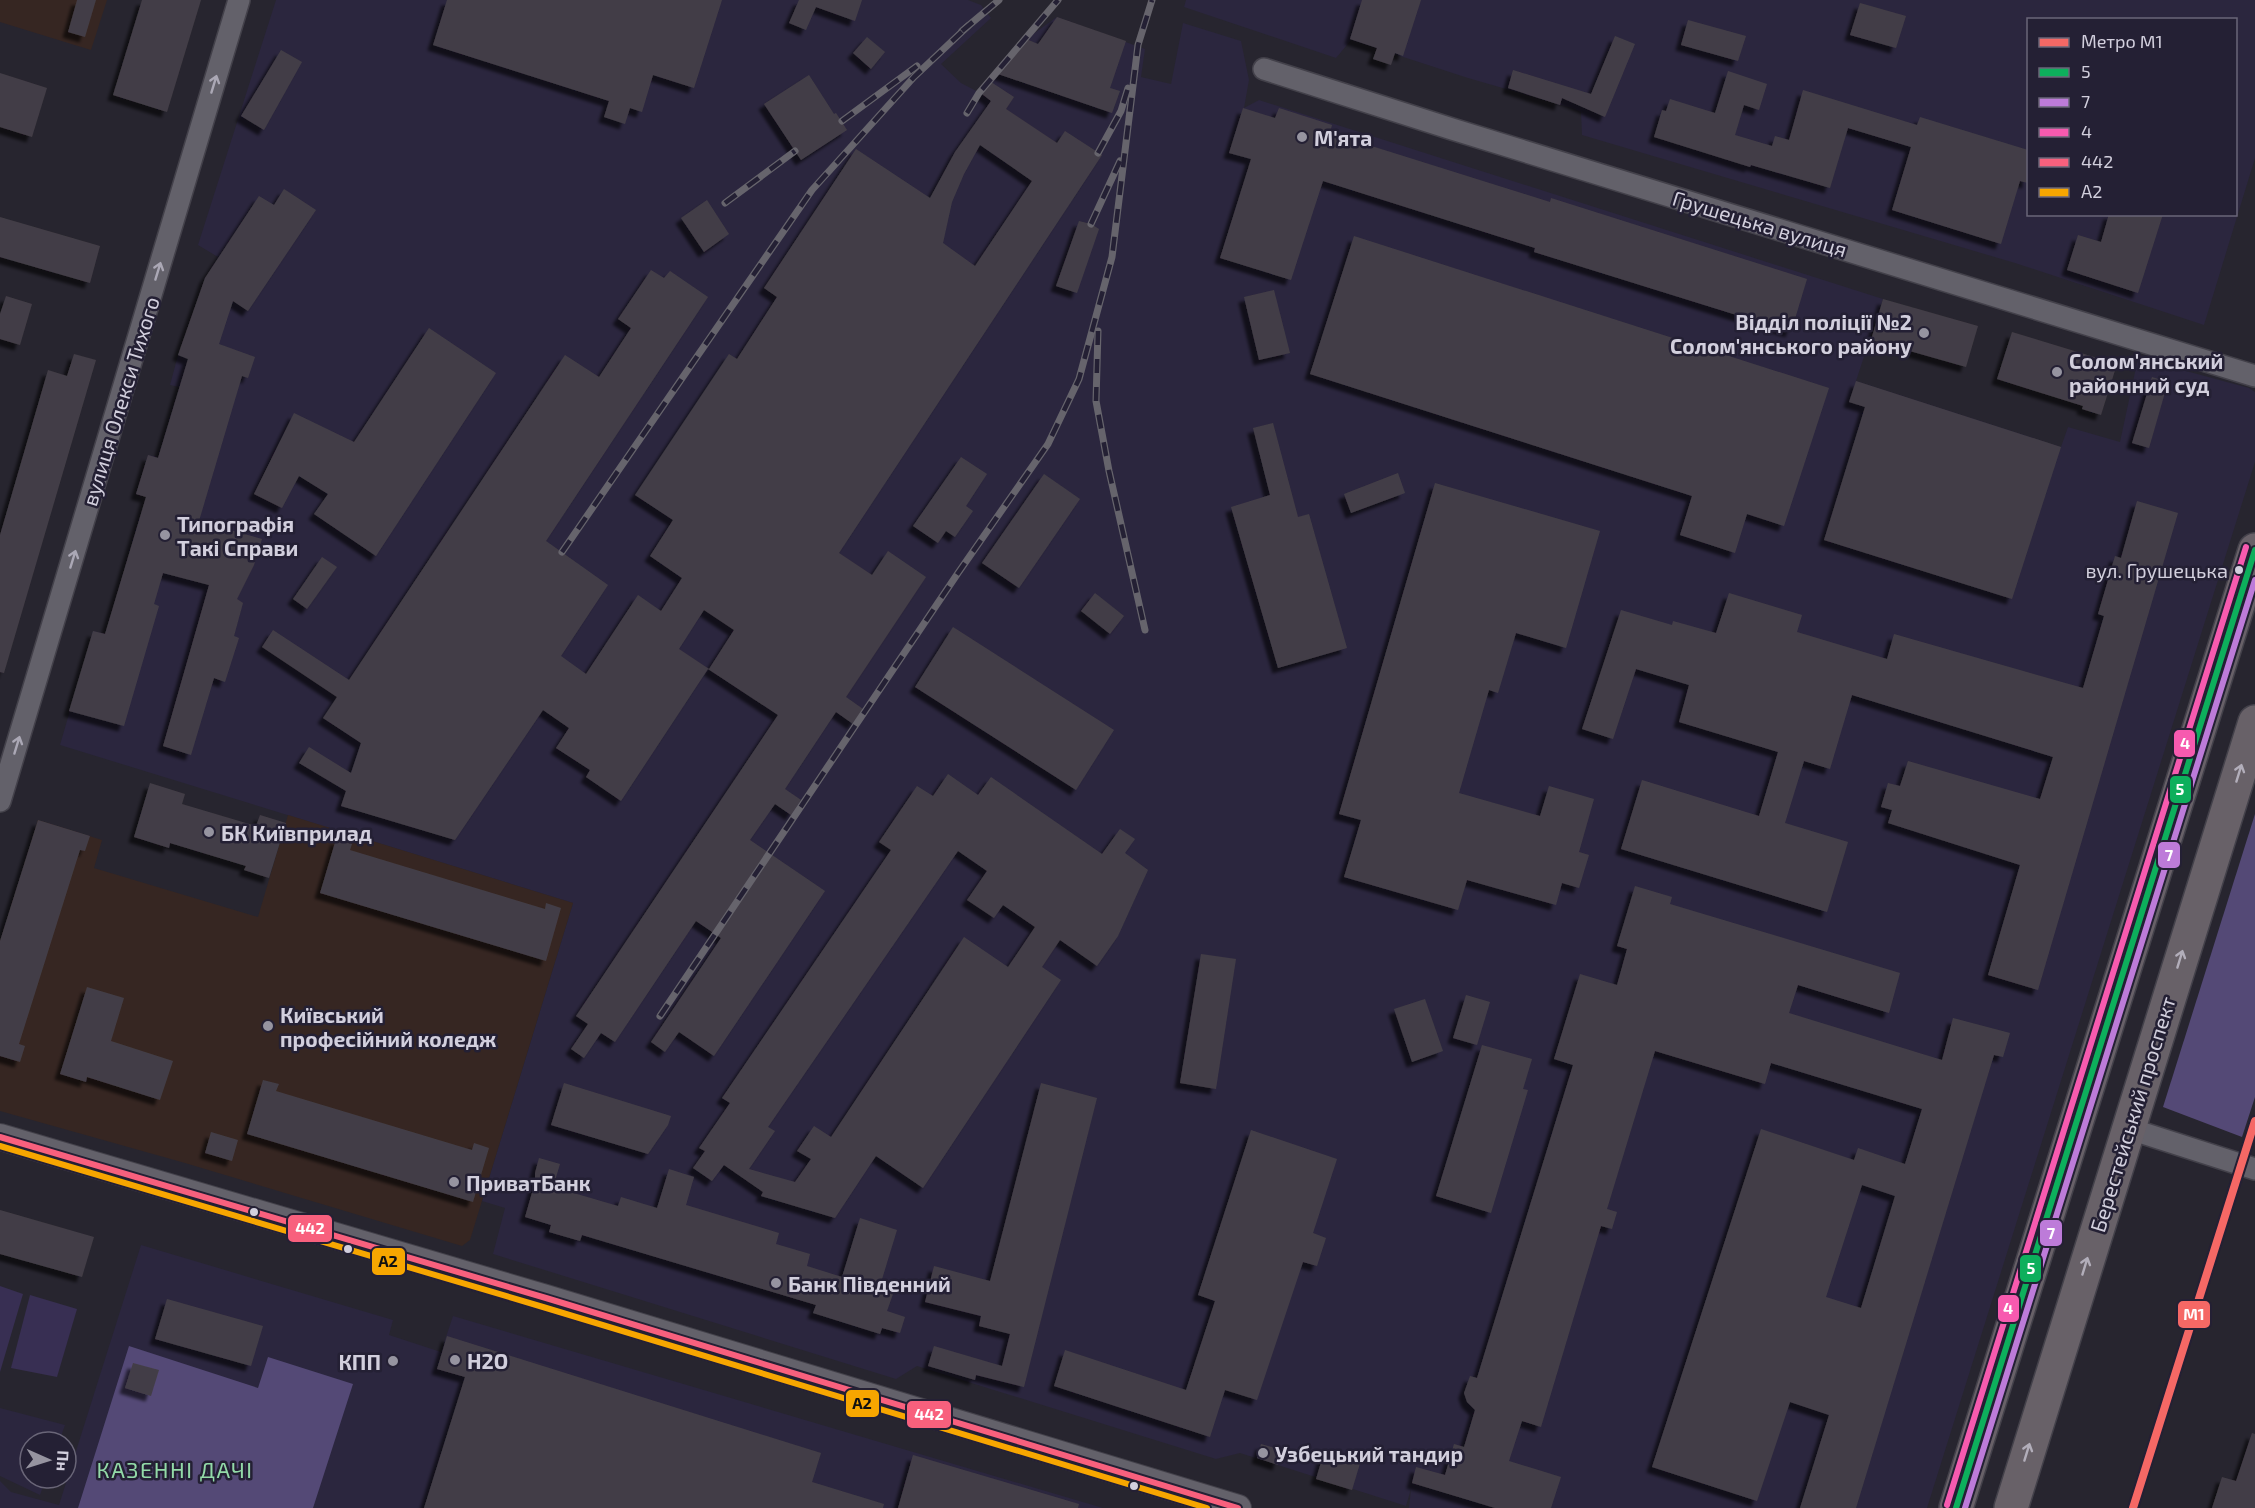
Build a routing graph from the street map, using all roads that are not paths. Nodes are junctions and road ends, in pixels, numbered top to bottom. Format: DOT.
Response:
graph roads {
  1 [pos="239,0"];
  2 [pos="1264,69"];
  3 [pos="2255,376"];
  4 [pos="2255,550"];
  5 [pos="2255,722"];
  6 [pos="0,801"];
  7 [pos="2127,1128"];
  8 [pos="0,1137"];
  9 [pos="2255,1169"];
  10 [pos="1238,1508"];
  11 [pos="1956,1508"];
  12 [pos="2011,1508"];
  6 -- 1 [label="street, вулиця Олекси Тихого, one-way"];
  2 -- 3 [label="street, Грушецька вулиця"];
  4 -- 11 [label="main road"];
  7 -- 5 [label="main road, Берестейський проспект, one-way"];
  7 -- 9 [label="street"];
  12 -- 7 [label="main road, Берестейський проспект, one-way"];
  8 -- 10 [label="street"];
}
